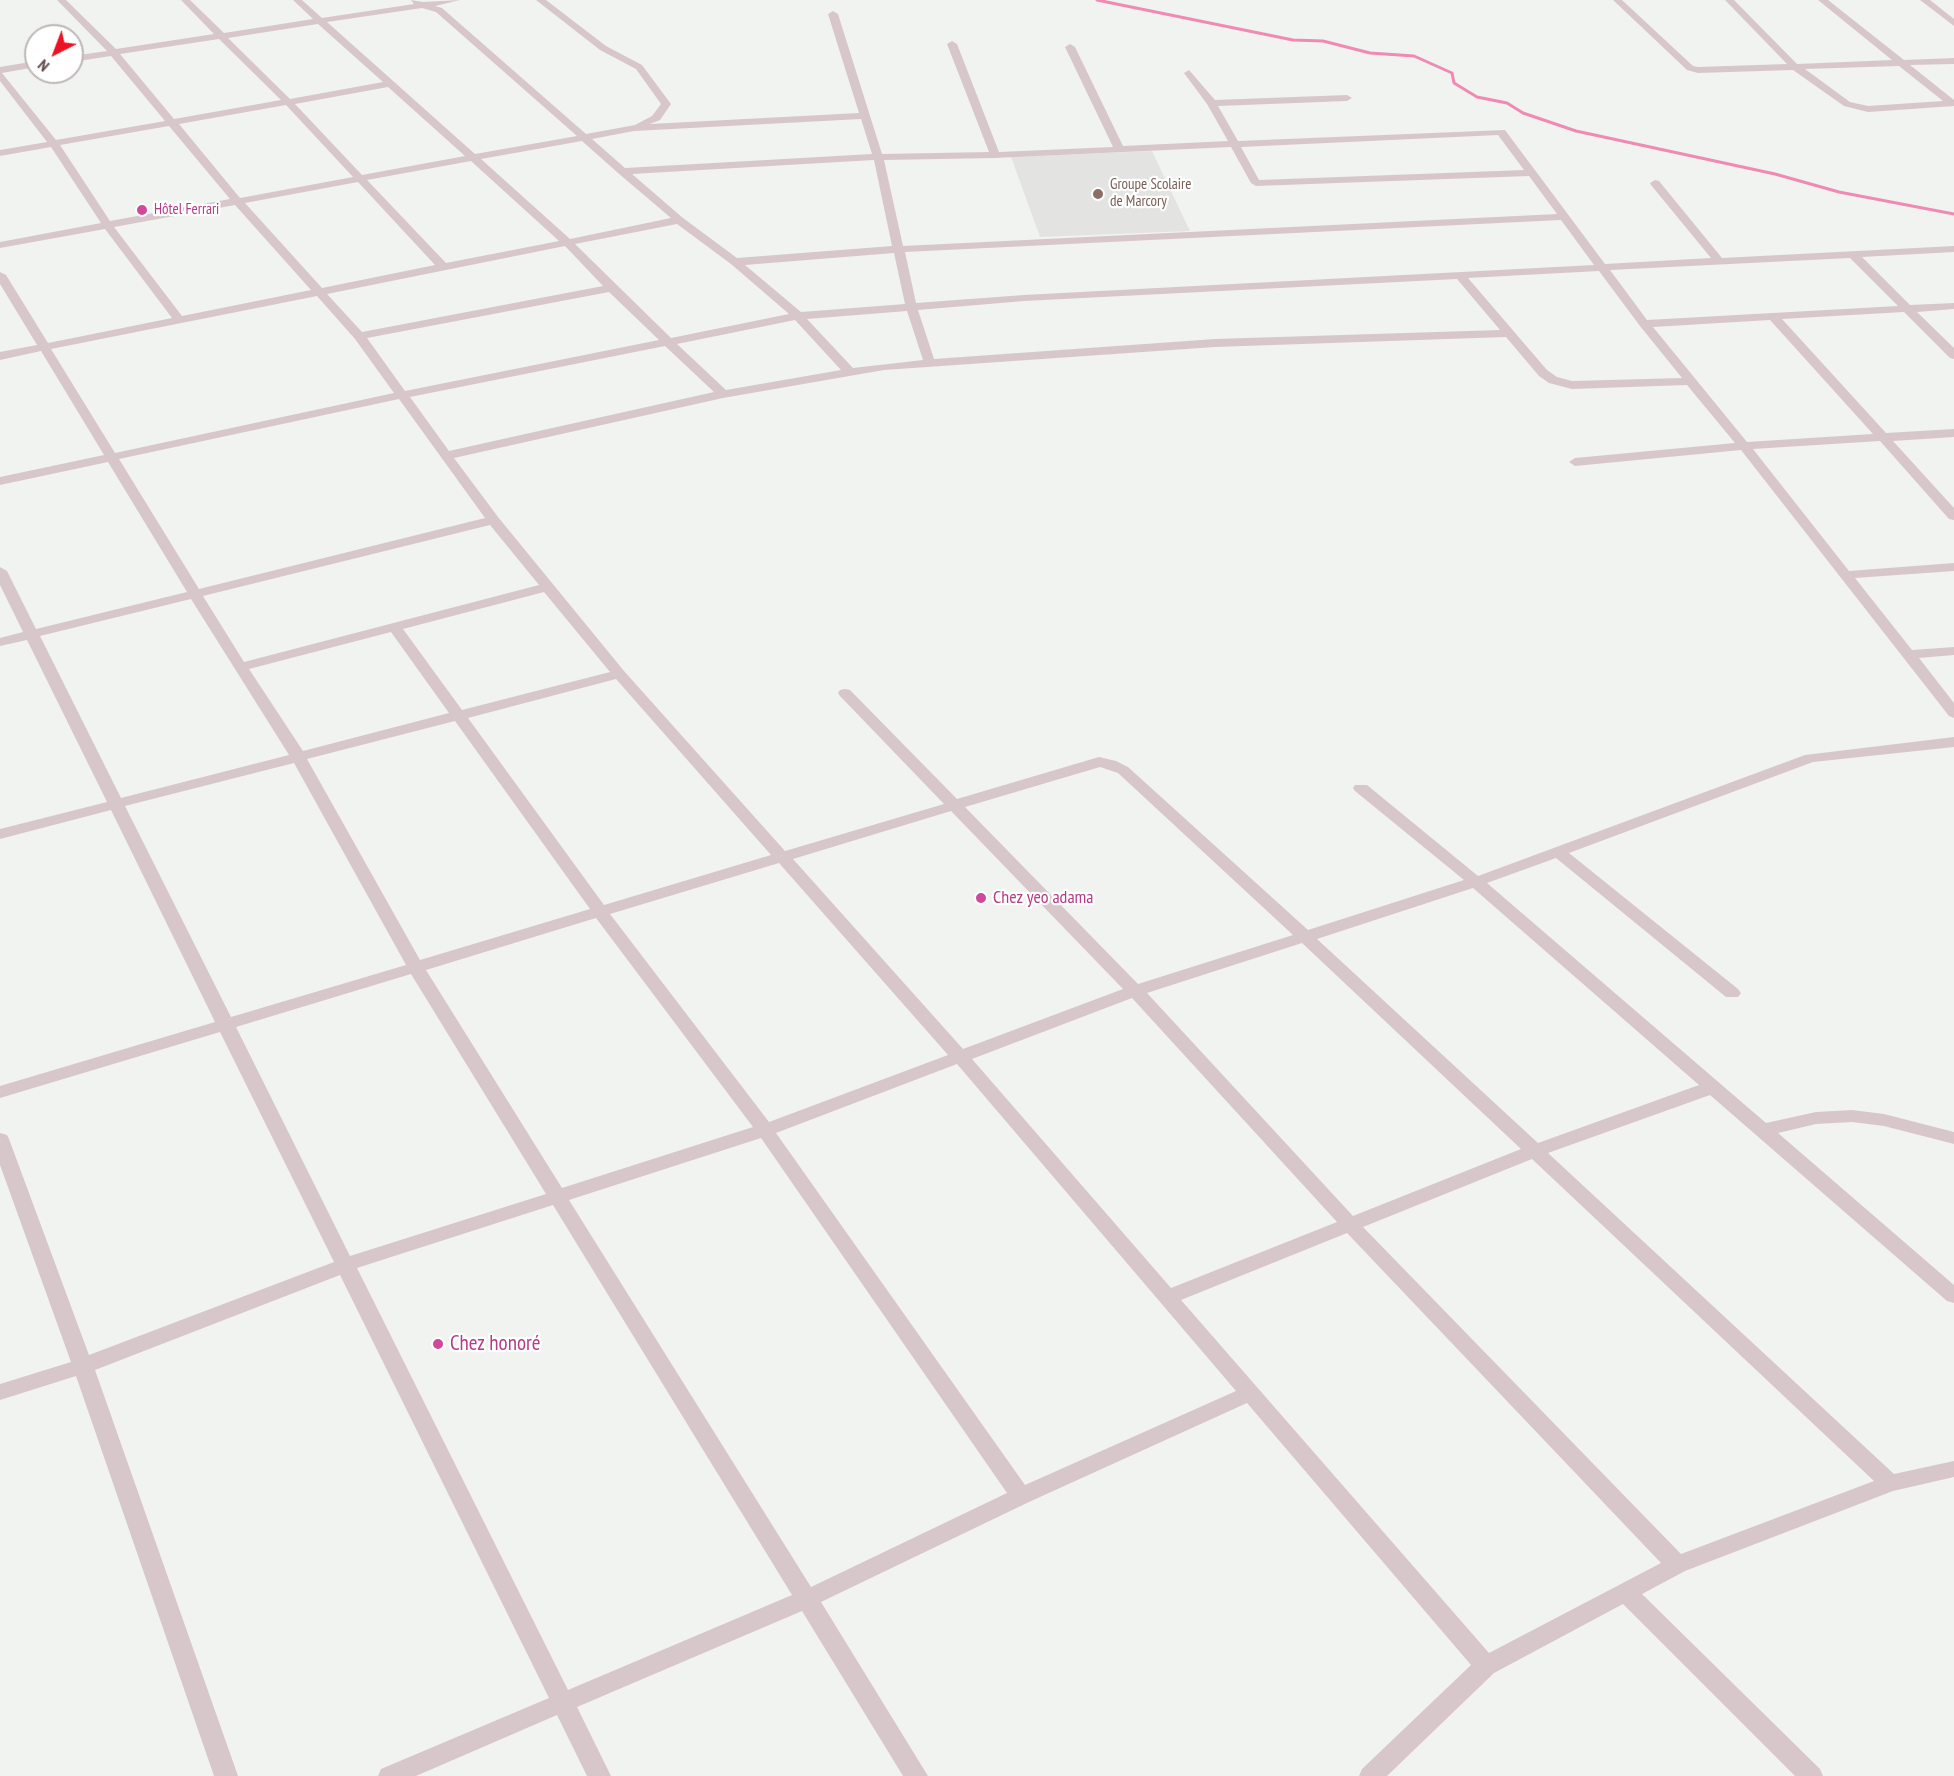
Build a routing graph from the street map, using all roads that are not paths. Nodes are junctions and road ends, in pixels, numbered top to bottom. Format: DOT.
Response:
graph roads {
  1 [pos="61,0"];
  2 [pos="185,0"];
  3 [pos="297,0"];
  4 [pos="456,0"];
  5 [pos="540,0"];
  6 [pos="1617,0"];
  7 [pos="1634,0"];
  8 [pos="1729,0"];
  9 [pos="1822,0"];
  10 [pos="1924,0"];
  11 [pos="418,3"];
  12 [pos="833,14"];
  13 [pos="318,21"];
  14 [pos="1954,23"];
  15 [pos="222,35"];
  16 [pos="952,44"];
  17 [pos="1070,47"];
  18 [pos="113,52"];
  19 [pos="84,57"];
  20 [pos="1954,61"];
  21 [pos="1900,63"];
  22 [pos="24,66"];
  23 [pos="1794,66"];
  24 [pos="0,70"];
  25 [pos="1189,73"];
  26 [pos="0,75"];
  27 [pos="389,84"];
  28 [pos="1347,98"];
  29 [pos="289,103"];
  30 [pos="1953,103"];
  31 [pos="1212,104"];
  32 [pos="865,116"];
  33 [pos="173,123"];
  34 [pos="634,128"];
  35 [pos="585,138"];
  36 [pos="54,144"];
  37 [pos="1233,145"];
  38 [pos="1119,149"];
  39 [pos="0,153"];
  40 [pos="995,155"];
  41 [pos="878,157"];
  42 [pos="474,158"];
  43 [pos="622,171"];
  44 [pos="1532,173"];
  45 [pos="361,179"];
  46 [pos="1655,183"];
  47 [pos="238,202"];
  48 [pos="1565,218"];
  49 [pos="679,220"];
  50 [pos="108,226"];
  51 [pos="567,242"];
  52 [pos="0,245"];
  53 [pos="900,249"];
  54 [pos="1954,249"];
  55 [pos="1852,254"];
  56 [pos="1718,260"];
  57 [pos="735,262"];
  58 [pos="1600,266"];
  59 [pos="442,267"];
  60 [pos="1459,274"];
  61 [pos="0,275"];
  62 [pos="611,288"];
  63 [pos="317,292"];
  64 [pos="912,305"];
  65 [pos="1954,306"];
  66 [pos="1907,308"];
  67 [pos="798,316"];
  68 [pos="1773,316"];
  69 [pos="179,320"];
  70 [pos="1644,324"];
  71 [pos="1507,333"];
  72 [pos="359,336"];
  73 [pos="668,343"];
  74 [pos="46,347"];
  75 [pos="1954,355"];
  76 [pos="0,356"];
  77 [pos="929,362"];
  78 [pos="849,371"];
  79 [pos="1690,381"];
  80 [pos="402,394"];
  81 [pos="723,394"];
  82 [pos="1954,433"];
  83 [pos="1883,437"];
  84 [pos="1744,446"];
  85 [pos="448,454"];
  86 [pos="113,457"];
  87 [pos="1575,462"];
  88 [pos="0,481"];
  89 [pos="1954,516"];
  90 [pos="493,520"];
  91 [pos="1954,567"];
  92 [pos="0,571"];
  93 [pos="1845,575"];
  94 [pos="546,587"];
  95 [pos="197,595"];
  96 [pos="395,627"];
  97 [pos="30,634"];
  98 [pos="0,642"];
  99 [pos="1954,651"];
  100 [pos="1908,655"];
  101 [pos="240,667"];
  102 [pos="619,674"];
  103 [pos="845,693"];
  104 [pos="1954,713"];
  105 [pos="460,715"];
  106 [pos="1954,742"];
  107 [pos="298,756"];
  108 [pos="1361,788"];
  109 [pos="115,805"];
  110 [pos="953,806"];
  111 [pos="0,834"];
  112 [pos="1557,851"];
  113 [pos="784,856"];
  114 [pos="1476,882"];
  115 [pos="600,912"];
  116 [pos="1304,936"];
  117 [pos="415,966"];
  118 [pos="1135,991"];
  119 [pos="1732,993"];
  120 [pos="226,1024"];
  121 [pos="961,1058"];
  122 [pos="1713,1087"];
  123 [pos="0,1092"];
  124 [pos="765,1130"];
  125 [pos="1764,1130"];
  126 [pos="1954,1138"];
  127 [pos="0,1139"];
  128 [pos="1535,1151"];
  129 [pos="557,1196"];
  130 [pos="1351,1226"];
  131 [pos="345,1265"];
  132 [pos="1954,1296"];
  133 [pos="1168,1297"];
  134 [pos="83,1366"];
  135 [pos="0,1392"];
  136 [pos="1251,1394"];
  137 [pos="1954,1469"];
  138 [pos="1890,1483"];
  139 [pos="1021,1496"];
  140 [pos="1677,1565"];
  141 [pos="1625,1592"];
  142 [pos="806,1599"];
  143 [pos="1486,1666"];
  144 [pos="562,1701"];
  145 [pos="226,1776"];
  146 [pos="390,1776"];
  147 [pos="599,1776"];
  148 [pos="916,1776"];
  149 [pos="1371,1776"];
  150 [pos="1811,1776"];
  1 -- 18 [label="street"];
  2 -- 15 [label="street"];
  3 -- 13 [label="street"];
  4 -- 11 [label="street"];
  5 -- 34 [label="street"];
  6 -- 7 [label="street"];
  6 -- 23 [label="street"];
  8 -- 23 [label="street"];
  9 -- 21 [label="street"];
  10 -- 14 [label="street"];
  11 -- 13 [label="street"];
  11 -- 35 [label="street"];
  12 -- 32 [label="street"];
  13 -- 15 [label="street"];
  13 -- 27 [label="street"];
  15 -- 18 [label="street"];
  15 -- 29 [label="street"];
  16 -- 40 [label="street"];
  17 -- 38 [label="street"];
  18 -- 19 [label="street"];
  18 -- 33 [label="street"];
  20 -- 21 [label="street"];
  21 -- 23 [label="street"];
  21 -- 30 [label="street"];
  22 -- 24 [label="street"];
  23 -- 30 [label="street"];
  25 -- 31 [label="street"];
  26 -- 36 [label="street"];
  27 -- 29 [label="street"];
  27 -- 42 [label="street"];
  28 -- 31 [label="street"];
  29 -- 33 [label="street"];
  29 -- 45 [label="street"];
  31 -- 37 [label="street"];
  32 -- 34 [label="street"];
  32 -- 41 [label="street"];
  33 -- 36 [label="street"];
  33 -- 47 [label="street"];
  34 -- 35 [label="street"];
  35 -- 42 [label="street"];
  35 -- 43 [label="street"];
  36 -- 39 [label="street"];
  36 -- 50 [label="street"];
  37 -- 38 [label="street"];
  37 -- 44 [label="street"];
  37 -- 44 [label="street"];
  38 -- 40 [label="street"];
  40 -- 41 [label="street"];
  41 -- 43 [label="street"];
  41 -- 53 [label="street"];
  42 -- 45 [label="street"];
  42 -- 51 [label="street"];
  43 -- 49 [label="street"];
  44 -- 48 [label="street"];
  45 -- 47 [label="street"];
  45 -- 59 [label="street"];
  46 -- 56 [label="street"];
  47 -- 50 [label="street"];
  47 -- 63 [label="street"];
  48 -- 53 [label="street"];
  48 -- 58 [label="street"];
  49 -- 51 [label="street"];
  49 -- 57 [label="street"];
  50 -- 52 [label="street"];
  50 -- 69 [label="street"];
  51 -- 59 [label="street"];
  51 -- 62 [label="street"];
  53 -- 57 [label="street"];
  53 -- 64 [label="street"];
  54 -- 55 [label="street"];
  55 -- 56 [label="street"];
  55 -- 66 [label="street"];
  56 -- 58 [label="street"];
  57 -- 67 [label="street"];
  58 -- 60 [label="street"];
  58 -- 70 [label="street"];
  59 -- 63 [label="street"];
  60 -- 64 [label="street"];
  60 -- 71 [label="street"];
  61 -- 74 [label="street"];
  62 -- 72 [label="street"];
  62 -- 73 [label="street"];
  63 -- 69 [label="street"];
  63 -- 72 [label="street"];
  64 -- 67 [label="street"];
  64 -- 77 [label="street"];
  65 -- 66 [label="street"];
  66 -- 68 [label="street"];
  66 -- 75 [label="street"];
  67 -- 73 [label="street"];
  67 -- 78 [label="street"];
  68 -- 70 [label="street"];
  68 -- 83 [label="street"];
  69 -- 74 [label="street"];
  70 -- 79 [label="street"];
  71 -- 77 [label="street"];
  71 -- 79 [label="street"];
  72 -- 80 [label="street"];
  73 -- 80 [label="street"];
  73 -- 81 [label="street"];
  74 -- 76 [label="street"];
  74 -- 86 [label="street"];
  77 -- 78 [label="street"];
  78 -- 81 [label="street"];
  79 -- 84 [label="street"];
  80 -- 85 [label="street"];
  80 -- 86 [label="street"];
  81 -- 85 [label="street"];
  82 -- 83 [label="street"];
  83 -- 84 [label="street"];
  83 -- 89 [label="street"];
  84 -- 87 [label="street"];
  84 -- 93 [label="street"];
  85 -- 90 [label="street"];
  86 -- 88 [label="street"];
  86 -- 95 [label="street"];
  90 -- 94 [label="street"];
  90 -- 95 [label="street"];
  91 -- 93 [label="street"];
  92 -- 97 [label="street"];
  93 -- 100 [label="street"];
  94 -- 96 [label="street"];
  94 -- 102 [label="street"];
  95 -- 97 [label="street"];
  95 -- 101 [label="street"];
  96 -- 101 [label="street"];
  96 -- 105 [label="street"];
  97 -- 98 [label="street"];
  97 -- 109 [label="street"];
  99 -- 100 [label="street"];
  100 -- 104 [label="street"];
  101 -- 107 [label="street"];
  102 -- 105 [label="street"];
  102 -- 113 [label="street"];
  103 -- 110 [label="street"];
  105 -- 107 [label="street"];
  105 -- 115 [label="street"];
  106 -- 112 [label="street"];
  107 -- 109 [label="street"];
  107 -- 117 [label="street"];
  108 -- 114 [label="street"];
  109 -- 111 [label="street"];
  109 -- 120 [label="street"];
  110 -- 113 [label="street"];
  110 -- 116 [label="street"];
  110 -- 118 [label="street"];
  112 -- 114 [label="street"];
  112 -- 119 [label="street"];
  113 -- 115 [label="street"];
  113 -- 121 [label="street"];
  114 -- 116 [label="street"];
  114 -- 122 [label="street"];
  115 -- 117 [label="street"];
  115 -- 124 [label="street"];
  116 -- 118 [label="street"];
  116 -- 128 [label="street"];
  117 -- 120 [label="street"];
  117 -- 129 [label="street"];
  118 -- 121 [label="street"];
  118 -- 130 [label="street"];
  120 -- 123 [label="street"];
  120 -- 131 [label="street"];
  121 -- 124 [label="street"];
  121 -- 133 [label="street"];
  122 -- 125 [label="street"];
  122 -- 128 [label="street"];
  124 -- 129 [label="street"];
  124 -- 139 [label="street"];
  125 -- 126 [label="street"];
  125 -- 132 [label="street"];
  127 -- 134 [label="street"];
  128 -- 130 [label="street"];
  128 -- 138 [label="street"];
  129 -- 131 [label="street"];
  129 -- 142 [label="street"];
  130 -- 133 [label="street"];
  130 -- 140 [label="street"];
  131 -- 134 [label="street"];
  131 -- 144 [label="street"];
  133 -- 136 [label="street"];
  134 -- 135 [label="street"];
  134 -- 145 [label="street"];
  136 -- 139 [label="street"];
  136 -- 143 [label="street"];
  137 -- 138 [label="street"];
  138 -- 140 [label="street"];
  139 -- 142 [label="street"];
  140 -- 141 [label="street"];
  141 -- 143 [label="street"];
  141 -- 150 [label="street"];
  142 -- 144 [label="street"];
  142 -- 148 [label="street"];
  143 -- 149 [label="street"];
  144 -- 146 [label="street"];
  144 -- 147 [label="street"];
}
